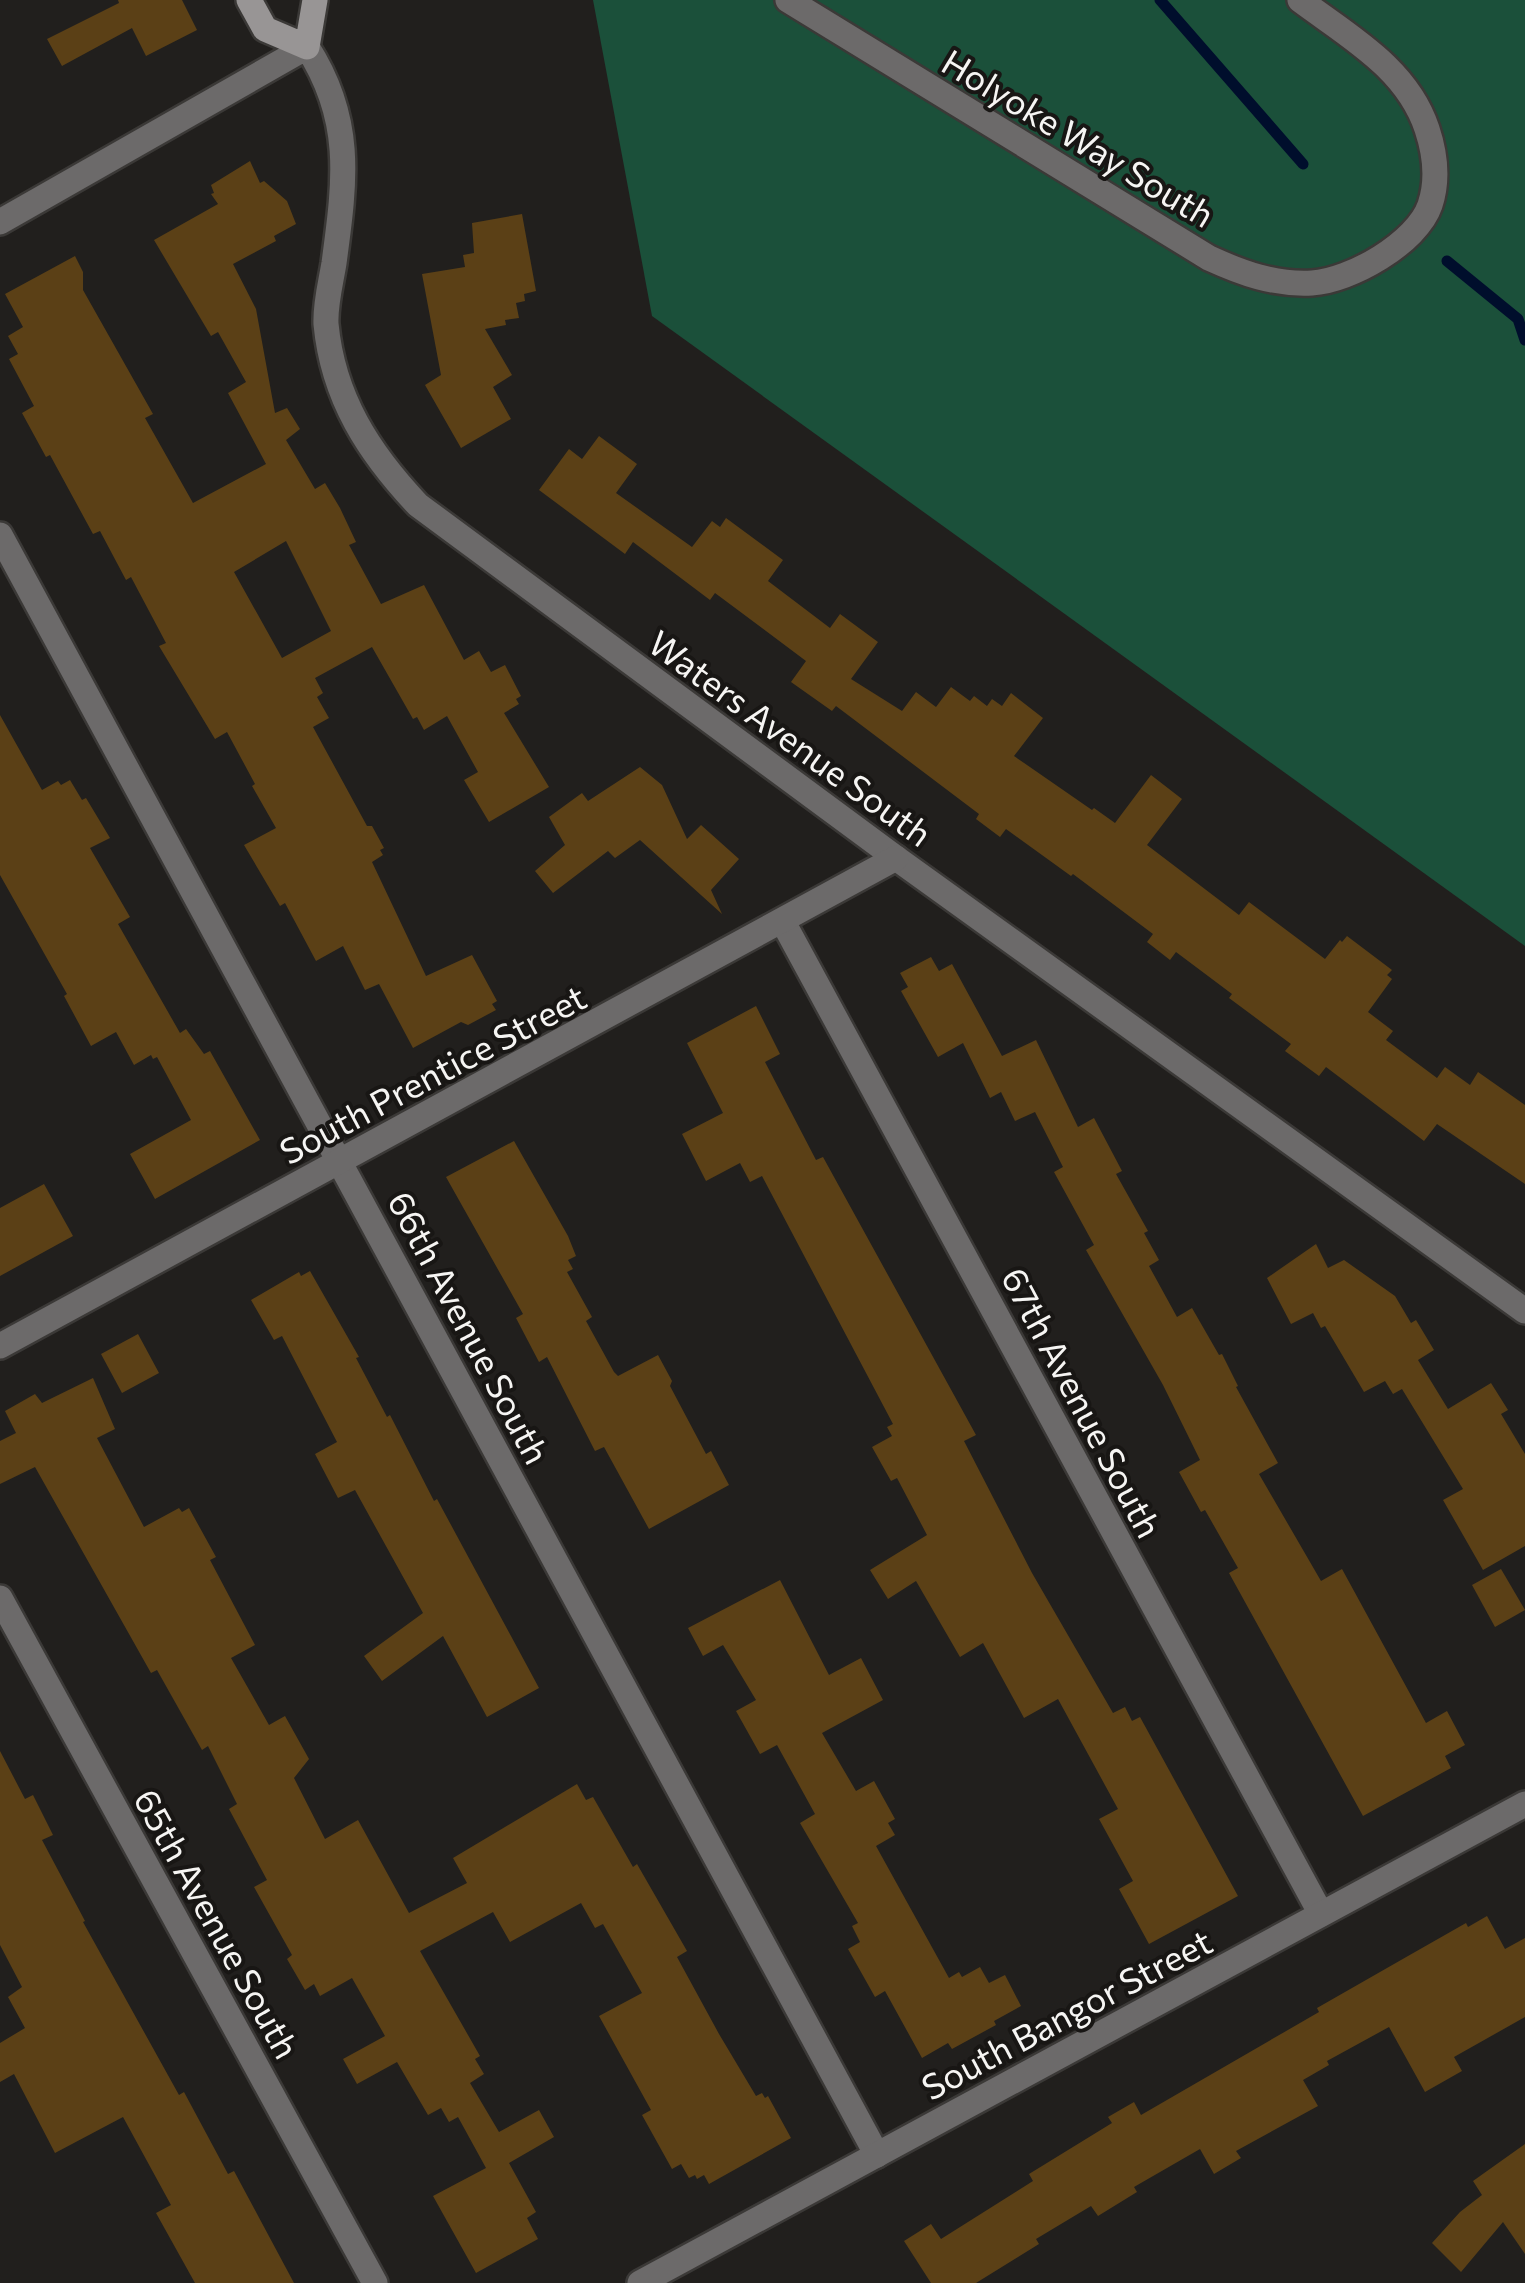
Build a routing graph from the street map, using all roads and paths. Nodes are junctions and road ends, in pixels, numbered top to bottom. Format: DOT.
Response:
graph roads {
  1 [pos="249,0"];
  2 [pos="315,0"];
  3 [pos="788,0"];
  4 [pos="1300,0"];
  5 [pos="308,48"];
  6 [pos="0,222"];
  7 [pos="0,534"];
  8 [pos="896,858"];
  9 [pos="783,922"];
  10 [pos="341,1162"];
  11 [pos="1525,1311"];
  12 [pos="0,1346"];
  13 [pos="0,1598"];
  14 [pos="1525,1804"];
  15 [pos="1322,1914"];
  16 [pos="877,2154"];
  17 [pos="375,2283"];
  18 [pos="640,2283"];
  1 -- 5 [label="street"];
  2 -- 5 [label="street"];
  3 -- 4 [label="street, Holyoke Way South"];
  5 -- 6 [label="street"];
  5 -- 8 [label="street, Waters Avenue South"];
  7 -- 10 [label="street, 66th Avenue South"];
  8 -- 9 [label="street, South Prentice Street"];
  8 -- 11 [label="street, Waters Avenue South"];
  9 -- 10 [label="street, South Prentice Street"];
  9 -- 15 [label="street, 67th Avenue South"];
  10 -- 12 [label="street, South Prentice Street"];
  10 -- 16 [label="street, 66th Avenue South"];
  13 -- 17 [label="street, 65th Avenue South"];
  14 -- 15 [label="street, South Bangor Street"];
  15 -- 16 [label="street, South Bangor Street"];
  16 -- 18 [label="street, South Bangor Street"];
}
